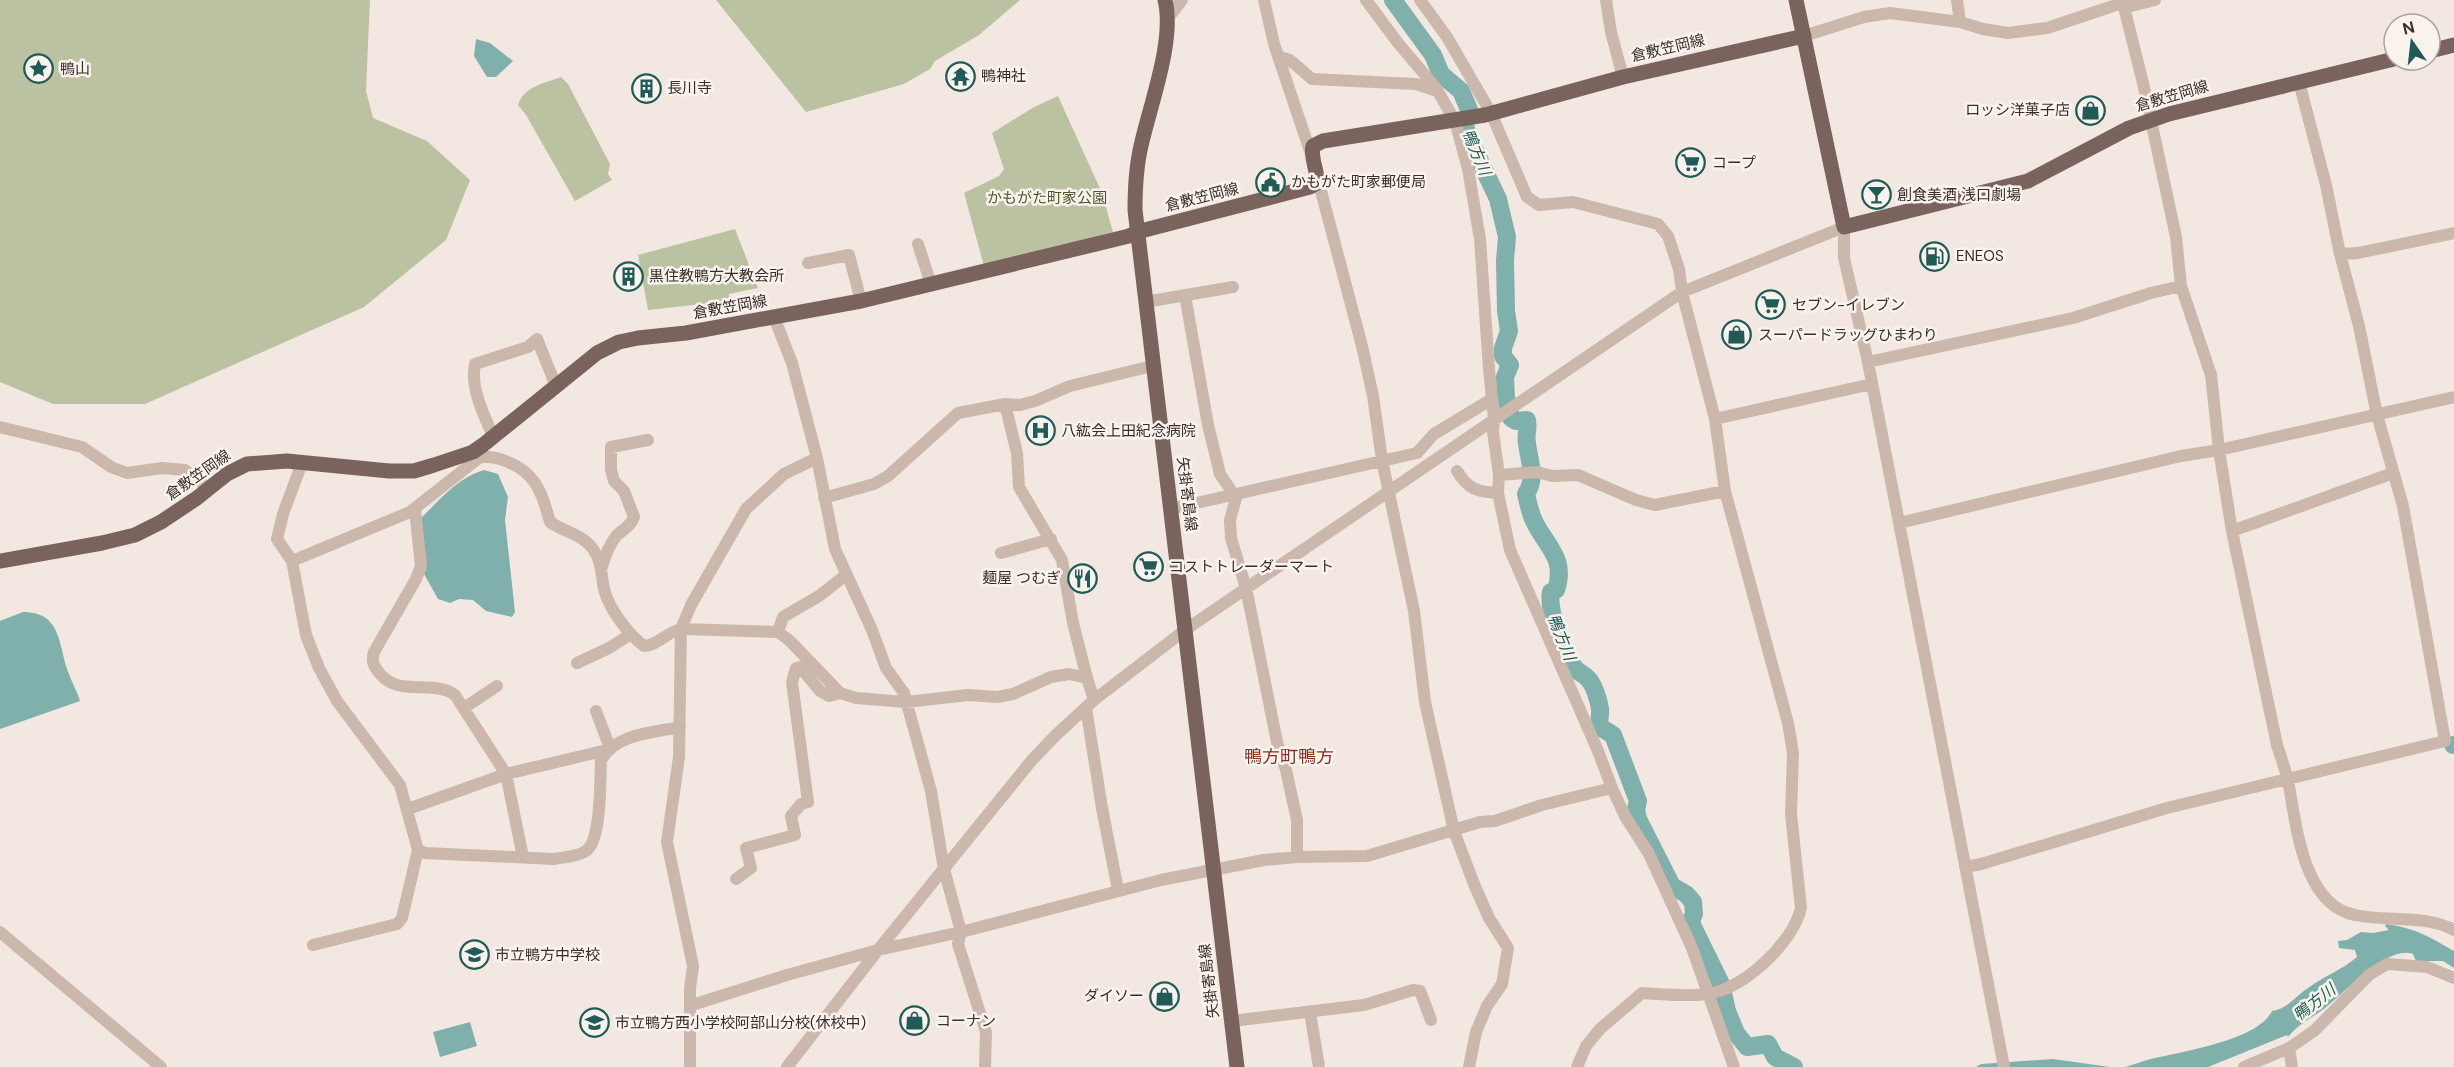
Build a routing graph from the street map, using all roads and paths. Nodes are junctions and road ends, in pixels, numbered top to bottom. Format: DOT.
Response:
graph roads {
  1 [pos="1165,0"];
  2 [pos="1182,0"];
  3 [pos="1264,0"];
  4 [pos="1366,0"];
  5 [pos="1420,0"];
  6 [pos="1606,0"];
  7 [pos="1796,0"];
  8 [pos="1957,0"];
  9 [pos="2155,0"];
  10 [pos="2122,2"];
  11 [pos="1168,18"];
  12 [pos="1960,22"];
  13 [pos="1804,36"];
  14 [pos="1280,57"];
  15 [pos="2382,63"];
  16 [pos="1623,77"];
  17 [pos="2299,82"];
  18 [pos="1438,92"];
  19 [pos="1488,114"];
  20 [pos="2150,120"];
  21 [pos="1455,121"];
  22 [pos="1311,154"];
  23 [pos="1317,183"];
  24 [pos="1844,227"];
  25 [pos="1137,232"];
  26 [pos="2454,233"];
  27 [pos="918,244"];
  28 [pos="2340,254"];
  29 [pos="808,263"];
  30 [pos="931,284"];
  31 [pos="2181,286"];
  32 [pos="1233,287"];
  33 [pos="1682,292"];
  34 [pos="1185,295"];
  35 [pos="861,301"];
  36 [pos="1145,302"];
  37 [pos="774,317"];
  38 [pos="1868,362"];
  39 [pos="1152,366"];
  40 [pos="1872,384"];
  41 [pos="556,386"];
  42 [pos="2454,397"];
  43 [pos="1492,399"];
  44 [pos="1005,404"];
  45 [pos="2377,415"];
  46 [pos="1494,419"];
  47 [pos="1715,419"];
  48 [pos="0,427"];
  49 [pos="493,436"];
  50 [pos="648,440"];
  51 [pos="2219,450"];
  52 [pos="477,454"];
  53 [pos="817,458"];
  54 [pos="1383,460"];
  55 [pos="302,463"];
  56 [pos="1457,471"];
  57 [pos="2393,473"];
  58 [pos="1499,475"];
  59 [pos="207,488"];
  60 [pos="1389,491"];
  61 [pos="1725,491"];
  62 [pos="1498,493"];
  63 [pos="1234,494"];
  64 [pos="824,498"];
  65 [pos="415,509"];
  66 [pos="1170,509"];
  67 [pos="1899,523"];
  68 [pos="2232,531"];
  69 [pos="1051,539"];
  70 [pos="1001,553"];
  71 [pos="0,561"];
  72 [pos="292,561"];
  73 [pos="602,567"];
  74 [pos="846,575"];
  75 [pos="1246,588"];
  76 [pos="681,629"];
  77 [pos="1185,630"];
  78 [pos="778,632"];
  79 [pos="631,634"];
  80 [pos="577,663"];
  81 [pos="1087,678"];
  82 [pos="497,686"];
  83 [pos="840,693"];
  84 [pos="906,702"];
  85 [pos="1090,704"];
  86 [pos="464,708"];
  87 [pos="596,711"];
  88 [pos="680,727"];
  89 [pos="608,749"];
  90 [pos="506,774"];
  91 [pos="2287,778"];
  92 [pos="1612,788"];
  93 [pos="408,809"];
  94 [pos="1454,831"];
  95 [pos="418,850"];
  96 [pos="523,857"];
  97 [pos="1297,857"];
  98 [pos="1965,867"];
  99 [pos="944,868"];
  100 [pos="1215,868"];
  101 [pos="736,879"];
  102 [pos="1118,890"];
  103 [pos="2454,930"];
  104 [pos="961,932"];
  105 [pos="0,933"];
  106 [pos="313,945"];
  107 [pos="878,950"];
  108 [pos="2453,975"];
  109 [pos="1713,993"];
  110 [pos="692,1005"];
  111 [pos="1310,1012"];
  112 [pos="1431,1020"];
  113 [pos="1232,1021"];
  114 [pos="2289,1048"];
  115 [pos="161,1067"];
  116 [pos="690,1067"];
  117 [pos="787,1067"];
  118 [pos="986,1067"];
  119 [pos="1238,1067"];
  120 [pos="1319,1067"];
  121 [pos="1469,1067"];
  122 [pos="1577,1067"];
  123 [pos="1734,1067"];
  124 [pos="2004,1067"];
  125 [pos="2244,1067"];
  126 [pos="2292,1067"];
  1 -- 11 [label="main road, 矢掛寄島線"];
  2 -- 11 [label="street"];
  3 -- 14 [label="street"];
  4 -- 18 [label="street"];
  5 -- 19 [label="street"];
  6 -- 16 [label="street"];
  7 -- 13 [label="main road"];
  8 -- 12 [label="street"];
  9 -- 10 [label="street"];
  10 -- 12 [label="street"];
  10 -- 20 [label="street"];
  11 -- 25 [label="main road, 矢掛寄島線"];
  12 -- 13 [label="street"];
  13 -- 16 [label="main road, 倉敷笠岡線"];
  13 -- 24 [label="main road"];
  14 -- 18 [label="street"];
  14 -- 22 [label="street"];
  15 -- 17 [label="main road, 倉敷笠岡線"];
  16 -- 19 [label="main road, 倉敷笠岡線"];
  17 -- 20 [label="main road, 倉敷笠岡線"];
  17 -- 28 [label="street"];
  18 -- 21 [label="street"];
  19 -- 21 [label="main road, 倉敷笠岡線"];
  19 -- 33 [label="street"];
  20 -- 24 [label="main road, 倉敷笠岡線"];
  20 -- 31 [label="street"];
  21 -- 22 [label="main road, 倉敷笠岡線"];
  21 -- 43 [label="street"];
  22 -- 23 [label="main road"];
  23 -- 25 [label="main road, 倉敷笠岡線"];
  23 -- 54 [label="street"];
  24 -- 33 [label="street"];
  24 -- 38 [label="street"];
  25 -- 30 [label="main road, 倉敷笠岡線"];
  25 -- 36 [label="main road, 矢掛寄島線"];
  26 -- 28 [label="street"];
  27 -- 30 [label="street"];
  28 -- 45 [label="street"];
  29 -- 35 [label="street"];
  30 -- 35 [label="main road, 倉敷笠岡線"];
  31 -- 38 [label="street"];
  31 -- 51 [label="street"];
  32 -- 34 [label="street"];
  33 -- 46 [label="street"];
  33 -- 47 [label="street"];
  34 -- 36 [label="street"];
  34 -- 63 [label="street"];
  35 -- 37 [label="main road, 倉敷笠岡線"];
  36 -- 39 [label="main road, 矢掛寄島線"];
  37 -- 41 [label="main road, 倉敷笠岡線"];
  37 -- 53 [label="street"];
  38 -- 40 [label="street"];
  39 -- 44 [label="street"];
  39 -- 66 [label="main road, 矢掛寄島線"];
  40 -- 47 [label="street"];
  40 -- 67 [label="street"];
  41 -- 49 [label="main road, 倉敷笠岡線"];
  41 -- 49 [label="street"];
  42 -- 45 [label="street"];
  43 -- 46 [label="street"];
  43 -- 54 [label="street"];
  44 -- 64 [label="street"];
  44 -- 69 [label="street"];
  45 -- 51 [label="street"];
  45 -- 57 [label="street"];
  46 -- 58 [label="street"];
  46 -- 60 [label="street"];
  47 -- 61 [label="street"];
  48 -- 59 [label="street"];
  49 -- 52 [label="main road, 倉敷笠岡線"];
  50 -- 73 [label="street"];
  51 -- 67 [label="street"];
  51 -- 68 [label="street"];
  52 -- 55 [label="main road, 倉敷笠岡線"];
  52 -- 65 [label="street"];
  52 -- 73 [label="street"];
  53 -- 64 [label="street"];
  53 -- 76 [label="street"];
  54 -- 60 [label="street"];
  54 -- 63 [label="street"];
  55 -- 59 [label="main road, 倉敷笠岡線"];
  55 -- 72 [label="street"];
  56 -- 62 [label="street"];
  57 -- 68 [label="street"];
  57 -- 91 [label="street"];
  58 -- 61 [label="street"];
  58 -- 62 [label="street"];
  59 -- 71 [label="main road, 倉敷笠岡線"];
  60 -- 75 [label="street"];
  60 -- 94 [label="street"];
  61 -- 109 [label="street"];
  62 -- 92 [label="street"];
  63 -- 66 [label="street"];
  63 -- 75 [label="street"];
  64 -- 74 [label="street"];
  65 -- 72 [label="street"];
  65 -- 86 [label="street"];
  66 -- 77 [label="main road, 矢掛寄島線"];
  67 -- 98 [label="street"];
  68 -- 91 [label="street"];
  69 -- 70 [label="street"];
  69 -- 81 [label="street"];
  72 -- 93 [label="street"];
  73 -- 79 [label="street"];
  74 -- 78 [label="street"];
  74 -- 84 [label="street"];
  75 -- 77 [label="street"];
  75 -- 97 [label="street"];
  76 -- 78 [label="street"];
  76 -- 79 [label="street"];
  76 -- 88 [label="street"];
  77 -- 85 [label="street"];
  77 -- 100 [label="main road, 矢掛寄島線"];
  78 -- 83 [label="street"];
  79 -- 80 [label="street"];
  81 -- 84 [label="street"];
  81 -- 85 [label="street"];
  82 -- 86 [label="street"];
  83 -- 84 [label="street"];
  83 -- 101 [label="street"];
  84 -- 99 [label="street"];
  85 -- 99 [label="street"];
  85 -- 102 [label="street"];
  86 -- 90 [label="street"];
  87 -- 89 [label="street"];
  88 -- 89 [label="street"];
  88 -- 110 [label="street"];
  89 -- 90 [label="street"];
  89 -- 96 [label="street"];
  90 -- 93 [label="street"];
  90 -- 96 [label="street"];
  91 -- 98 [label="street"];
  91 -- 103 [label="street"];
  92 -- 94 [label="street"];
  92 -- 109 [label="street"];
  93 -- 95 [label="street"];
  94 -- 97 [label="street"];
  94 -- 121 [label="street"];
  95 -- 96 [label="street"];
  95 -- 106 [label="street"];
  97 -- 100 [label="street"];
  98 -- 124 [label="street"];
  99 -- 104 [label="street"];
  99 -- 107 [label="street"];
  100 -- 102 [label="street"];
  100 -- 113 [label="main road, 矢掛寄島線"];
  102 -- 104 [label="street"];
  104 -- 107 [label="street"];
  104 -- 118 [label="street"];
  105 -- 115 [label="street"];
  107 -- 110 [label="street"];
  107 -- 117 [label="street"];
  108 -- 114 [label="street"];
  109 -- 122 [label="street"];
  109 -- 123 [label="street"];
  110 -- 116 [label="street"];
  111 -- 112 [label="street"];
  111 -- 113 [label="street"];
  111 -- 120 [label="street"];
  113 -- 119 [label="main road, 矢掛寄島線"];
  114 -- 125 [label="street"];
  114 -- 126 [label="street"];
}
